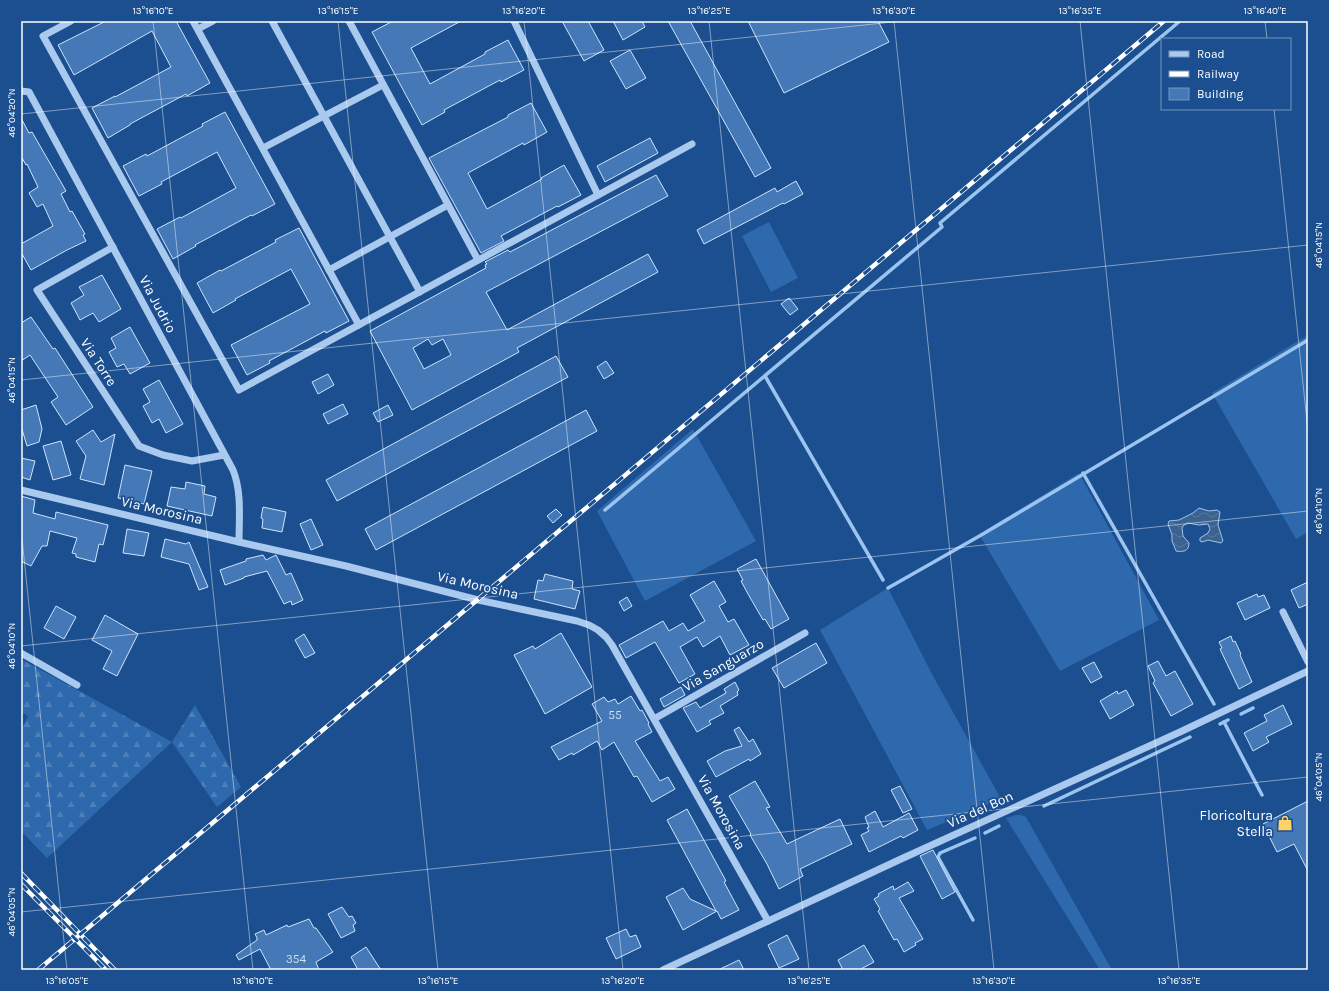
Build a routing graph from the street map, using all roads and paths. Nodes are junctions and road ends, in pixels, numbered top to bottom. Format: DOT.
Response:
graph roads {
  1 [pos="71,21"];
  2 [pos="193,21"];
  3 [pos="213,21"];
  4 [pos="272,21"];
  5 [pos="349,21"];
  6 [pos="514,21"];
  7 [pos="198,29"];
  8 [pos="384,85"];
  9 [pos="21,91"];
  10 [pos="324,116"];
  11 [pos="692,144"];
  12 [pos="263,148"];
  13 [pos="598,195"];
  14 [pos="448,205"];
  15 [pos="390,237"];
  16 [pos="113,247"];
  17 [pos="478,260"];
  18 [pos="329,270"];
  19 [pos="420,292"];
  20 [pos="359,325"];
  21 [pos="224,455"];
  22 [pos="21,490"];
  23 [pos="239,542"];
  24 [pos="1283,612"];
  25 [pos="805,633"];
  26 [pos="21,653"];
  27 [pos="1308,662"];
  28 [pos="1308,671"];
  29 [pos="77,685"];
  30 [pos="654,719"];
  31 [pos="768,921"];
  32 [pos="663,970"];
  1 -- 20 [label="street"];
  2 -- 7 [label="street"];
  3 -- 7 [label="street"];
  4 -- 10 [label="street"];
  5 -- 8 [label="street"];
  6 -- 13 [label="street"];
  7 -- 12 [label="street"];
  8 -- 10 [label="street"];
  8 -- 14 [label="street"];
  9 -- 16 [label="street, Via Judrio"];
  10 -- 12 [label="street"];
  10 -- 15 [label="street"];
  11 -- 13 [label="street"];
  12 -- 18 [label="street"];
  13 -- 17 [label="street"];
  14 -- 15 [label="street"];
  14 -- 17 [label="street"];
  15 -- 18 [label="street"];
  15 -- 19 [label="street"];
  16 -- 21 [label="street, Via Judrio"];
  16 -- 21 [label="street, Via Torre"];
  17 -- 19 [label="street"];
  18 -- 20 [label="street"];
  19 -- 20 [label="street"];
  21 -- 23 [label="street, Via Judrio"];
  22 -- 23 [label="street, Via Morosina"];
  23 -- 30 [label="street, Via Morosina"];
  24 -- 27 [label="street"];
  25 -- 30 [label="street, Via Sanguarzo"];
  26 -- 29 [label="street"];
  28 -- 31 [label="street, Via del Bon"];
  30 -- 31 [label="street, Via Morosina"];
  31 -- 32 [label="street, Via del Bon"];
}
